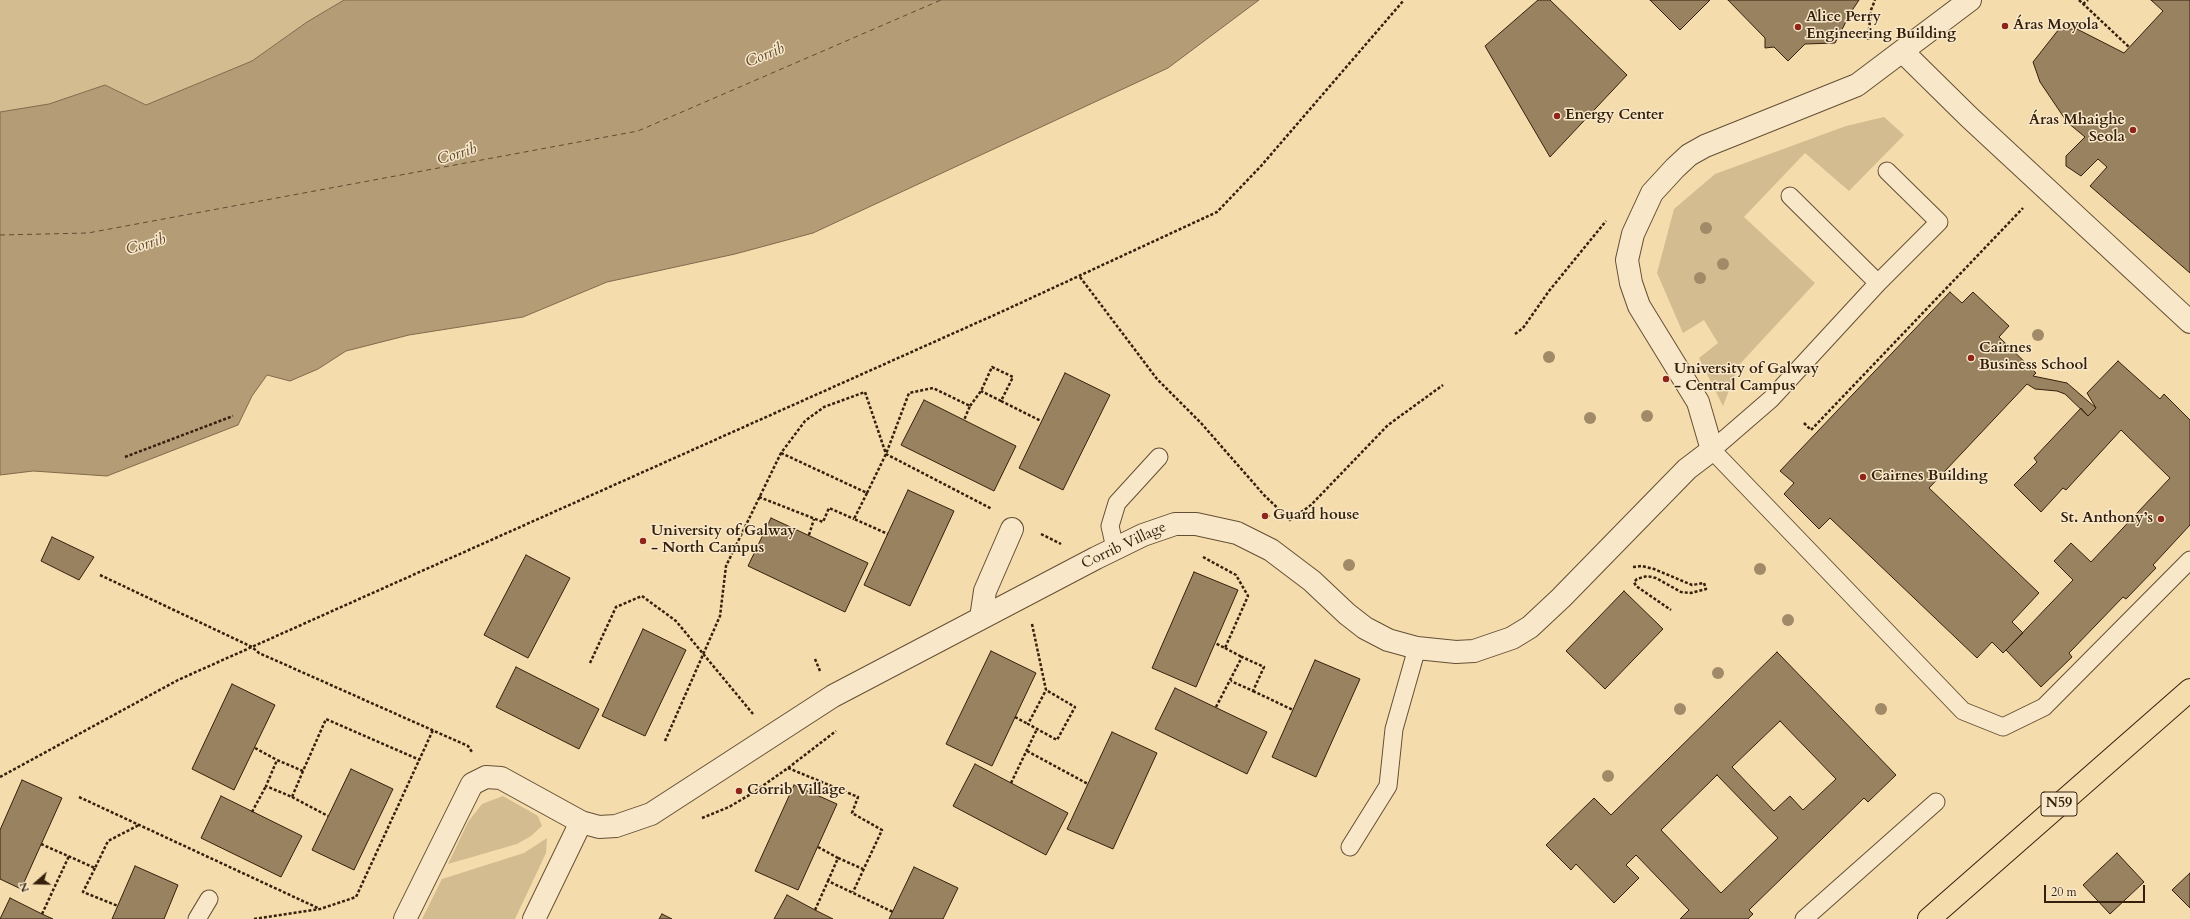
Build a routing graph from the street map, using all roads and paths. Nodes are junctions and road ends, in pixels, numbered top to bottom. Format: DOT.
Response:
graph roads {
  1 [pos="1404,0"];
  2 [pos="1876,0"];
  3 [pos="1970,0"];
  4 [pos="2079,0"];
  5 [pos="2088,0"];
  6 [pos="2083,4"];
  7 [pos="1867,46"];
  8 [pos="2129,47"];
  9 [pos="1904,52"];
  10 [pos="1887,172"];
  11 [pos="1790,196"];
  12 [pos="2026,205"];
  13 [pos="1602,225"];
  14 [pos="1080,277"];
  15 [pos="1878,283"];
  16 [pos="2190,322"];
  17 [pos="1515,334"];
  18 [pos="1443,385"];
  19 [pos="981,391"];
  20 [pos="1001,401"];
  21 [pos="970,406"];
  22 [pos="233,416"];
  23 [pos="964,420"];
  24 [pos="1041,421"];
  25 [pos="1804,423"];
  26 [pos="1712,450"];
  27 [pos="781,454"];
  28 [pos="886,454"];
  29 [pos="125,457"];
  30 [pos="1159,457"];
  31 [pos="867,493"];
  32 [pos="759,497"];
  33 [pos="814,519"];
  34 [pos="854,519"];
  35 [pos="1012,529"];
  36 [pos="888,534"];
  37 [pos="809,535"];
  38 [pos="1115,548"];
  39 [pos="1201,555"];
  40 [pos="2190,560"];
  41 [pos="1628,564"];
  42 [pos="100,575"];
  43 [pos="1026,594"];
  44 [pos="1671,610"];
  45 [pos="981,618"];
  46 [pos="1214,643"];
  47 [pos="252,647"];
  48 [pos="1225,648"];
  49 [pos="1417,648"];
  50 [pos="704,655"];
  51 [pos="1242,657"];
  52 [pos="590,662"];
  53 [pos="1230,681"];
  54 [pos="1046,690"];
  55 [pos="2190,690"];
  56 [pos="1253,691"];
  57 [pos="1216,707"];
  58 [pos="1293,710"];
  59 [pos="756,718"];
  60 [pos="1015,718"];
  61 [pos="1028,724"];
  62 [pos="841,727"];
  63 [pos="1037,729"];
  64 [pos="433,730"];
  65 [pos="665,741"];
  66 [pos="255,748"];
  67 [pos="1026,751"];
  68 [pos="277,760"];
  69 [pos="420,760"];
  70 [pos="788,768"];
  71 [pos="304,771"];
  72 [pos="0,777"];
  73 [pos="486,777"];
  74 [pos="1011,783"];
  75 [pos="1088,784"];
  76 [pos="266,786"];
  77 [pos="79,797"];
  78 [pos="292,797"];
  79 [pos="1936,802"];
  80 [pos="252,812"];
  81 [pos="328,816"];
  82 [pos="698,819"];
  83 [pos="581,822"];
  84 [pos="140,825"];
  85 [pos="41,844"];
  86 [pos="818,847"];
  87 [pos="1350,847"];
  88 [pos="68,856"];
  89 [pos="838,858"];
  90 [pos="95,868"];
  91 [pos="863,869"];
  92 [pos="828,881"];
  93 [pos="853,892"];
  94 [pos="209,899"];
  95 [pos="118,906"];
  96 [pos="320,909"];
  97 [pos="815,910"];
  98 [pos="893,912"];
  99 [pos="42,914"];
  100 [pos="198,919"];
  101 [pos="254,919"];
  102 [pos="405,919"];
  103 [pos="534,919"];
  104 [pos="1804,919"];
  105 [pos="1928,919"];
  1 -- 14 [label="path"];
  2 -- 7 [label="path"];
  3 -- 9 [label="street"];
  4 -- 6 [label="path"];
  5 -- 6 [label="path"];
  6 -- 8 [label="path"];
  9 -- 16 [label="street"];
  9 -- 26 [label="street"];
  10 -- 15 [label="lane"];
  11 -- 15 [label="lane"];
  12 -- 25 [label="path"];
  13 -- 17 [label="path"];
  14 -- 18 [label="path"];
  14 -- 47 [label="path"];
  15 -- 26 [label="lane"];
  19 -- 20 [label="path"];
  19 -- 20 [label="path"];
  19 -- 21 [label="path"];
  20 -- 24 [label="path"];
  21 -- 23 [label="path"];
  21 -- 28 [label="path"];
  22 -- 29 [label="path"];
  26 -- 40 [label="lane"];
  26 -- 49 [label="street, Corrib Village"];
  27 -- 28 [label="path"];
  27 -- 31 [label="path"];
  27 -- 32 [label="path"];
  28 -- 31 [label="path"];
  28 -- 35 [label="path"];
  30 -- 38 [label="lane"];
  31 -- 34 [label="path"];
  32 -- 33 [label="path"];
  32 -- 50 [label="path"];
  33 -- 34 [label="path"];
  33 -- 37 [label="path"];
  34 -- 36 [label="path"];
  35 -- 45 [label="street"];
  38 -- 43 [label="street, Corrib Village"];
  38 -- 49 [label="street, Corrib Village"];
  39 -- 48 [label="path"];
  41 -- 44 [label="path"];
  42 -- 47 [label="path"];
  43 -- 45 [label="street, Corrib Village"];
  43 -- 54 [label="path"];
  45 -- 83 [label="street, Corrib Village"];
  46 -- 48 [label="path"];
  47 -- 64 [label="path"];
  47 -- 72 [label="path"];
  48 -- 51 [label="path"];
  49 -- 87 [label="lane"];
  50 -- 52 [label="path"];
  50 -- 59 [label="path"];
  50 -- 65 [label="path"];
  51 -- 53 [label="path"];
  51 -- 56 [label="path"];
  53 -- 56 [label="path"];
  53 -- 57 [label="path"];
  54 -- 61 [label="path"];
  54 -- 63 [label="path"];
  55 -- 105 [label="main road, N59"];
  56 -- 58 [label="path"];
  60 -- 61 [label="path"];
  61 -- 63 [label="path"];
  62 -- 70 [label="path"];
  63 -- 67 [label="path"];
  64 -- 69 [label="path"];
  64 -- 73 [label="path"];
  66 -- 68 [label="path"];
  67 -- 74 [label="path"];
  67 -- 75 [label="path"];
  68 -- 71 [label="path"];
  68 -- 76 [label="path"];
  69 -- 71 [label="path"];
  69 -- 96 [label="path"];
  70 -- 82 [label="path"];
  70 -- 91 [label="path"];
  71 -- 78 [label="path"];
  73 -- 83 [label="street, Corrib Village"];
  73 -- 102 [label="street"];
  76 -- 78 [label="path"];
  76 -- 80 [label="path"];
  77 -- 84 [label="path"];
  78 -- 81 [label="path"];
  79 -- 104 [label="lane"];
  83 -- 103 [label="street"];
  84 -- 90 [label="path"];
  84 -- 96 [label="path"];
  85 -- 88 [label="path"];
  86 -- 89 [label="path"];
  88 -- 90 [label="path"];
  88 -- 99 [label="path"];
  89 -- 91 [label="path"];
  89 -- 92 [label="path"];
  90 -- 95 [label="path"];
  91 -- 93 [label="path"];
  92 -- 93 [label="path"];
  92 -- 97 [label="path"];
  93 -- 98 [label="path"];
  94 -- 100 [label="lane"];
  96 -- 101 [label="path"];
}
